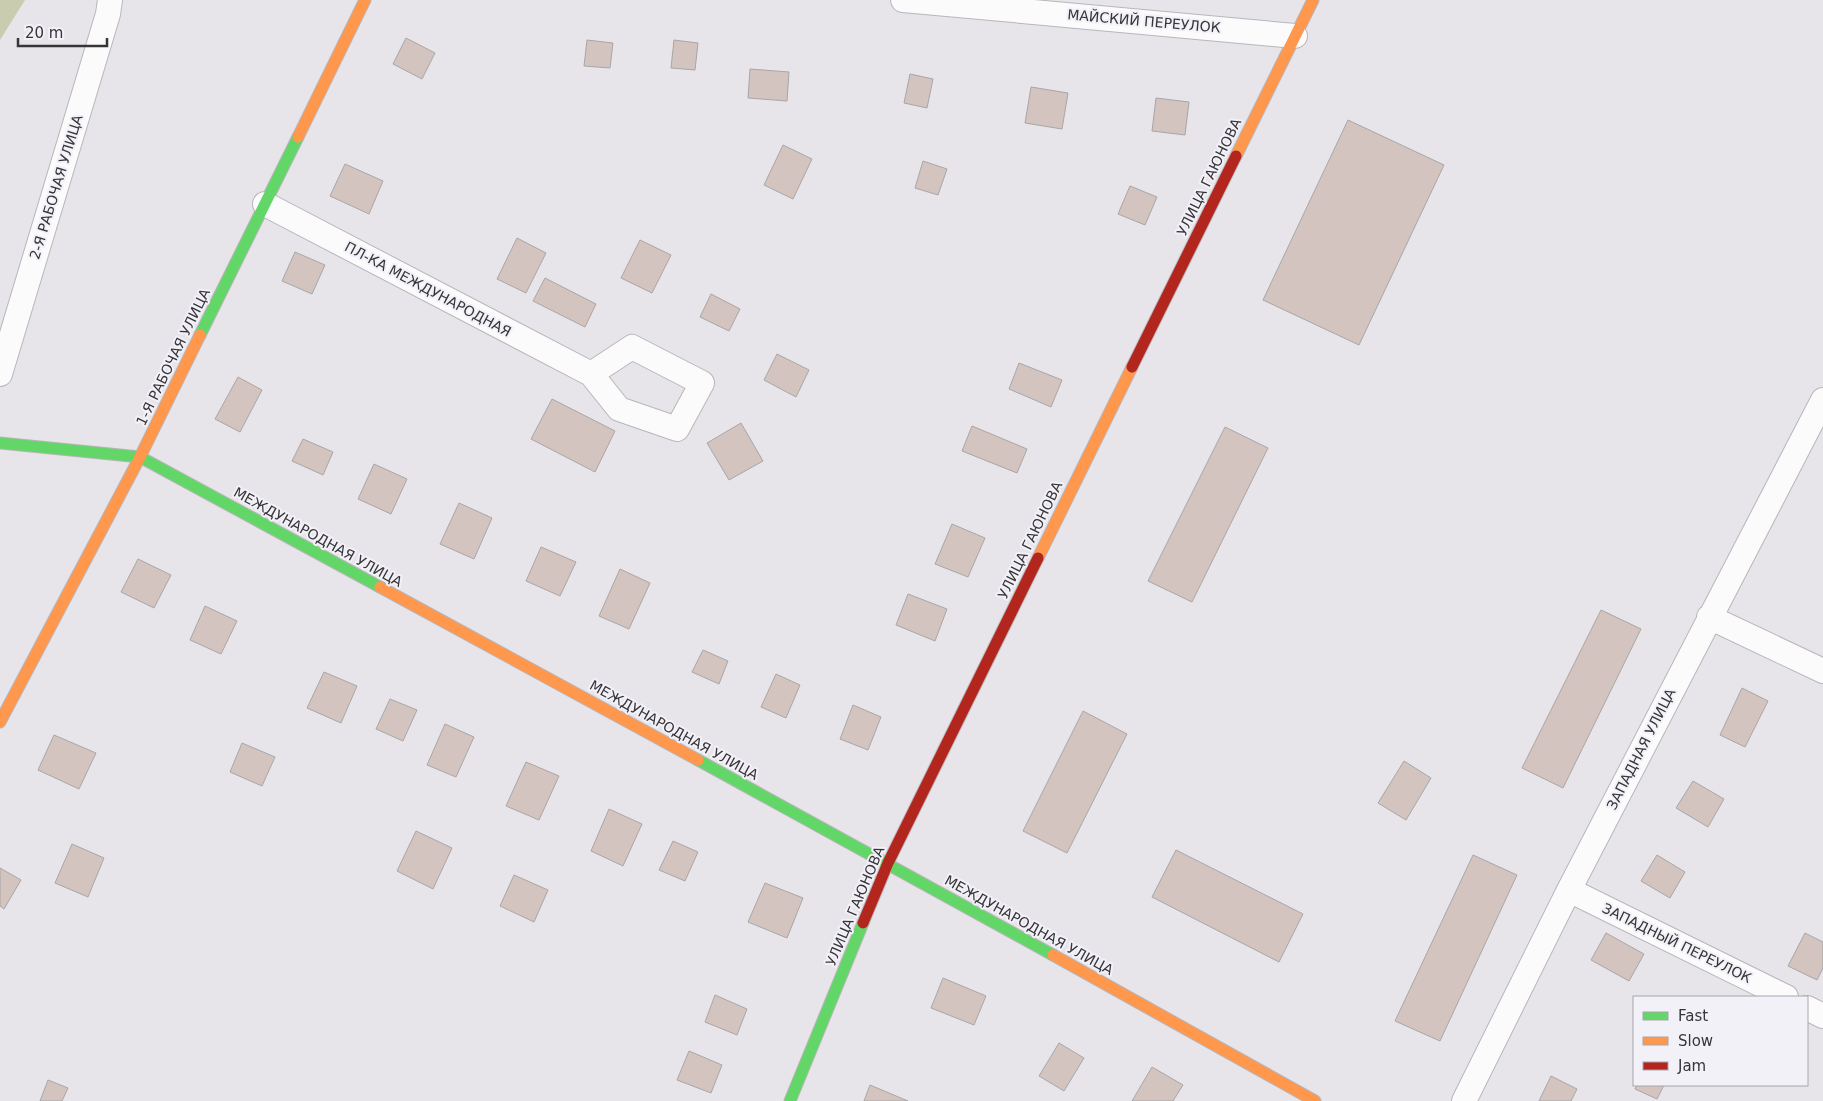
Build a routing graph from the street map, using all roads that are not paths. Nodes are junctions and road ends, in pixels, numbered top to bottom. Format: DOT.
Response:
graph roads {
  1 [pos="110,0"];
  2 [pos="365,0"];
  3 [pos="903,0"];
  4 [pos="1312,0"];
  5 [pos="1295,36"];
  6 [pos="265,204"];
  7 [pos="0,374"];
  8 [pos="591,374"];
  9 [pos="1823,400"];
  10 [pos="0,443"];
  11 [pos="140,457"];
  12 [pos="1709,617"];
  13 [pos="1823,671"];
  14 [pos="0,722"];
  15 [pos="888,863"];
  16 [pos="1569,890"];
  17 [pos="1784,996"];
  18 [pos="1808,1008"];
  19 [pos="1823,1016"];
  20 [pos="790,1101"];
  21 [pos="1315,1101"];
  22 [pos="1464,1101"];
  1 -- 7 [label="street, 2-Я РАБОЧАЯ УЛИЦА"];
  2 -- 6 [label="street, 1-Я РАБОЧАЯ УЛИЦА"];
  3 -- 5 [label="street, МАЙСКИЙ ПЕРЕУЛОК"];
  4 -- 5 [label="street, УЛИЦА ГАЮНОВА"];
  5 -- 15 [label="street, УЛИЦА ГАЮНОВА"];
  6 -- 8 [label="street, ПЛ-КА МЕЖДУНАРОДНАЯ"];
  6 -- 11 [label="street, 1-Я РАБОЧАЯ УЛИЦА"];
  9 -- 12 [label="street, ЗАПАДНАЯ УЛИЦА"];
  10 -- 11 [label="street, МЕЖДУНАРОДНАЯ УЛИЦА"];
  11 -- 14 [label="street, 1-Я РАБОЧАЯ УЛИЦА"];
  11 -- 15 [label="street, МЕЖДУНАРОДНАЯ УЛИЦА"];
  12 -- 13 [label="street"];
  12 -- 16 [label="street, ЗАПАДНАЯ УЛИЦА"];
  15 -- 20 [label="street, УЛИЦА ГАЮНОВА"];
  15 -- 21 [label="street, МЕЖДУНАРОДНАЯ УЛИЦА"];
  16 -- 17 [label="street, ЗАПАДНЫЙ ПЕРЕУЛОК"];
  16 -- 22 [label="street, ЗАПАДНАЯ УЛИЦА"];
  18 -- 19 [label="street"];
}
